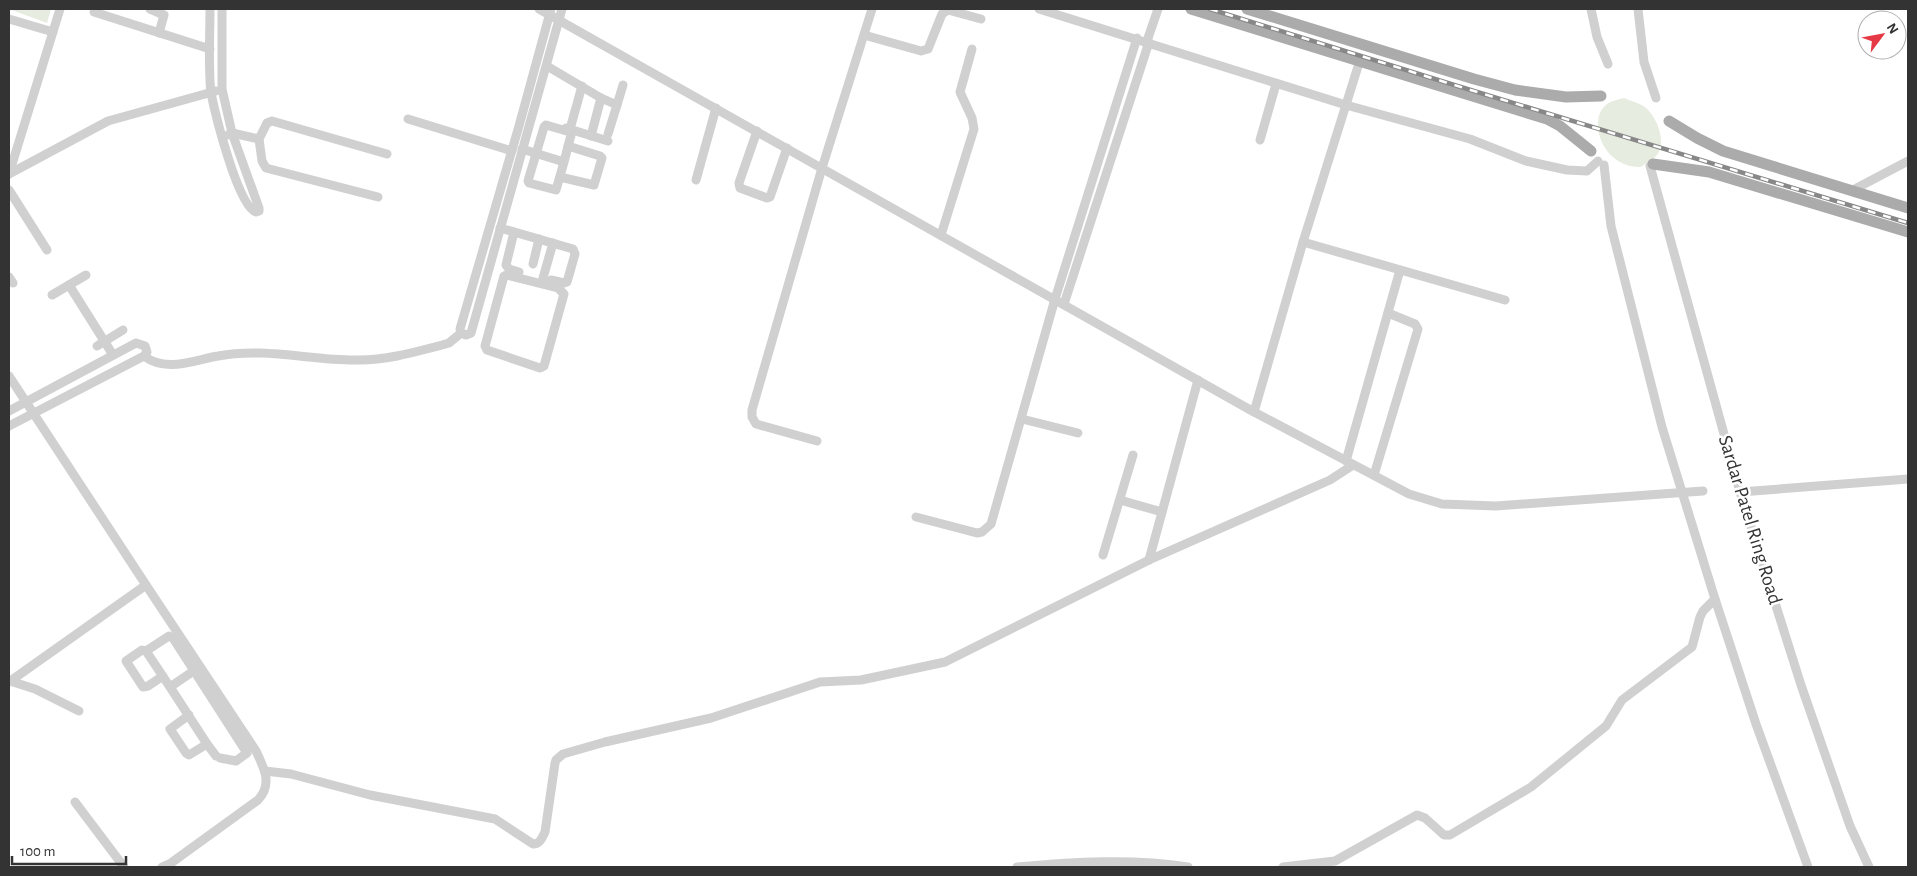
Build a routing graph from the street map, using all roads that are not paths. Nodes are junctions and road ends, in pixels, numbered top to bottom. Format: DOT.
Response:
graph roads {
  1 [pos="60,9"];
  2 [pos="150,9"];
  3 [pos="210,9"];
  4 [pos="222,9"];
  5 [pos="539,9"];
  6 [pos="562,9"];
  7 [pos="872,9"];
  8 [pos="948,9"];
  9 [pos="1039,9"];
  10 [pos="1158,9"];
  11 [pos="1191,9"];
  12 [pos="1247,9"];
  13 [pos="1591,9"];
  14 [pos="1638,9"];
  15 [pos="550,12"];
  16 [pos="93,13"];
  17 [pos="982,19"];
  18 [pos="559,20"];
  19 [pos="9,21"];
  20 [pos="53,32"];
  21 [pos="159,33"];
  22 [pos="864,35"];
  23 [pos="1137,38"];
  24 [pos="1148,42"];
  25 [pos="210,49"];
  26 [pos="972,49"];
  27 [pos="1360,60"];
  28 [pos="1608,64"];
  29 [pos="547,66"];
  30 [pos="1276,84"];
  31 [pos="623,85"];
  32 [pos="582,86"];
  33 [pos="222,89"];
  34 [pos="211,92"];
  35 [pos="1601,96"];
  36 [pos="601,98"];
  37 [pos="1656,98"];
  38 [pos="617,105"];
  39 [pos="1346,105"];
  40 [pos="716,108"];
  41 [pos="408,119"];
  42 [pos="1669,121"];
  43 [pos="552,123"];
  44 [pos="570,129"];
  45 [pos="757,131"];
  46 [pos="232,133"];
  47 [pos="591,136"];
  48 [pos="222,137"];
  49 [pos="259,140"];
  50 [pos="1260,140"];
  51 [pos="568,146"];
  52 [pos="787,148"];
  53 [pos="522,150"];
  54 [pos="512,151"];
  55 [pos="1590,151"];
  56 [pos="387,154"];
  57 [pos="536,154"];
  58 [pos="564,162"];
  59 [pos="1908,162"];
  60 [pos="1652,165"];
  61 [pos="822,168"];
  62 [pos="9,174"];
  63 [pos="560,177"];
  64 [pos="696,180"];
  65 [pos="9,190"];
  66 [pos="1851,191"];
  67 [pos="378,197"];
  68 [pos="1908,208"];
  69 [pos="500,228"];
  70 [pos="514,232"];
  71 [pos="1908,232"];
  72 [pos="941,234"];
  73 [pos="539,239"];
  74 [pos="1303,242"];
  75 [pos="553,243"];
  76 [pos="47,250"];
  77 [pos="493,254"];
  78 [pos="507,258"];
  79 [pos="533,264"];
  80 [pos="1400,270"];
  81 [pos="86,275"];
  82 [pos="543,278"];
  83 [pos="69,285"];
  84 [pos="52,295"];
  85 [pos="1055,299"];
  86 [pos="1505,300"];
  87 [pos="1064,304"];
  88 [pos="478,308"];
  89 [pos="494,312"];
  90 [pos="1388,313"];
  91 [pos="123,330"];
  92 [pos="462,333"];
  93 [pos="101,344"];
  94 [pos="113,355"];
  95 [pos="144,356"];
  96 [pos="9,376"];
  97 [pos="1198,380"];
  98 [pos="25,402"];
  99 [pos="9,411"];
  100 [pos="1254,412"];
  101 [pos="32,413"];
  102 [pos="1022,419"];
  103 [pos="9,426"];
  104 [pos="1078,433"];
  105 [pos="817,441"];
  106 [pos="1133,455"];
  107 [pos="1349,463"];
  108 [pos="1374,476"];
  109 [pos="1908,479"];
  110 [pos="1703,491"];
  111 [pos="1682,492"];
  112 [pos="1740,492"];
  113 [pos="1120,500"];
  114 [pos="1162,512"];
  115 [pos="916,517"];
  116 [pos="1103,555"];
  117 [pos="1149,560"];
  118 [pos="146,585"];
  119 [pos="1715,599"];
  120 [pos="146,651"];
  121 [pos="197,669"];
  122 [pos="163,676"];
  123 [pos="9,682"];
  124 [pos="170,687"];
  125 [pos="78,711"];
  126 [pos="189,715"];
  127 [pos="208,744"];
  128 [pos="251,751"];
  129 [pos="265,771"];
  130 [pos="75,802"];
  131 [pos="171,865"];
  132 [pos="124,867"];
  133 [pos="162,867"];
  134 [pos="1017,867"];
  135 [pos="1188,867"];
  136 [pos="1283,867"];
  137 [pos="1808,867"];
  138 [pos="1868,867"];
  1 -- 20 [label="street"];
  2 -- 21 [label="street"];
  3 -- 25 [label="street"];
  4 -- 33 [label="street"];
  5 -- 15 [label="street"];
  6 -- 18 [label="street"];
  7 -- 22 [label="street"];
  8 -- 17 [label="street"];
  8 -- 22 [label="street"];
  9 -- 23 [label="street"];
  10 -- 24 [label="street"];
  11 -- 27 [label="main road"];
  12 -- 35 [label="main road"];
  13 -- 28 [label="street"];
  14 -- 37 [label="street"];
  15 -- 18 [label="street"];
  15 -- 54 [label="street"];
  16 -- 21 [label="street"];
  18 -- 29 [label="street"];
  18 -- 40 [label="street"];
  19 -- 20 [label="street"];
  20 -- 62 [label="street"];
  21 -- 25 [label="street"];
  22 -- 61 [label="street"];
  23 -- 24 [label="street"];
  23 -- 85 [label="street"];
  24 -- 30 [label="street"];
  24 -- 87 [label="street"];
  25 -- 34 [label="street"];
  26 -- 72 [label="street"];
  27 -- 39 [label="street"];
  27 -- 55 [label="main road"];
  29 -- 32 [label="street"];
  29 -- 53 [label="street"];
  30 -- 39 [label="street"];
  30 -- 50 [label="street"];
  31 -- 38 [label="street"];
  32 -- 36 [label="street"];
  32 -- 44 [label="street"];
  33 -- 34 [label="street"];
  33 -- 46 [label="street"];
  34 -- 48 [label="street"];
  34 -- 62 [label="street"];
  36 -- 38 [label="street"];
  36 -- 47 [label="street"];
  38 -- 47 [label="street"];
  39 -- 74 [label="street"];
  39 -- 111 [label="street"];
  40 -- 45 [label="street"];
  40 -- 64 [label="street"];
  41 -- 54 [label="street"];
  42 -- 66 [label="main road"];
  43 -- 44 [label="street"];
  44 -- 47 [label="street"];
  45 -- 52 [label="street"];
  45 -- 52 [label="street"];
  46 -- 48 [label="street"];
  46 -- 48 [label="street"];
  46 -- 49 [label="street"];
  49 -- 56 [label="street"];
  49 -- 67 [label="street"];
  51 -- 57 [label="street"];
  51 -- 58 [label="street"];
  51 -- 63 [label="street"];
  52 -- 61 [label="street"];
  53 -- 57 [label="street"];
  53 -- 69 [label="street"];
  54 -- 92 [label="street"];
  57 -- 58 [label="street"];
  57 -- 63 [label="street"];
  58 -- 63 [label="street"];
  59 -- 66 [label="street"];
  60 -- 71 [label="main road"];
  60 -- 112 [label="street, Sardar Patel Ring Road"];
  61 -- 72 [label="street"];
  61 -- 105 [label="street"];
  65 -- 76 [label="street"];
  66 -- 68 [label="main road"];
  69 -- 70 [label="street"];
  69 -- 77 [label="street"];
  70 -- 73 [label="street"];
  70 -- 78 [label="street"];
  72 -- 85 [label="street"];
  73 -- 75 [label="street"];
  73 -- 79 [label="street"];
  74 -- 80 [label="street"];
  74 -- 100 [label="street"];
  75 -- 82 [label="street"];
  75 -- 82 [label="street"];
  77 -- 78 [label="street"];
  77 -- 88 [label="street"];
  78 -- 82 [label="street"];
  80 -- 86 [label="street"];
  80 -- 90 [label="street"];
  81 -- 83 [label="street"];
  83 -- 84 [label="street"];
  83 -- 93 [label="street"];
  85 -- 87 [label="street"];
  85 -- 102 [label="street"];
  87 -- 97 [label="street"];
  88 -- 89 [label="street"];
  88 -- 92 [label="street"];
  89 -- 89 [label="street"];
  90 -- 107 [label="street"];
  90 -- 108 [label="street"];
  91 -- 93 [label="street"];
  92 -- 95 [label="street"];
  93 -- 94 [label="street"];
  94 -- 95 [label="street"];
  94 -- 98 [label="street"];
  95 -- 101 [label="street"];
  96 -- 98 [label="street"];
  97 -- 100 [label="street"];
  97 -- 114 [label="street"];
  98 -- 99 [label="street"];
  98 -- 101 [label="street"];
  100 -- 107 [label="street"];
  101 -- 103 [label="street"];
  101 -- 118 [label="street"];
  102 -- 104 [label="street"];
  102 -- 115 [label="street"];
  106 -- 113 [label="street"];
  107 -- 108 [label="street"];
  107 -- 117 [label="street"];
  108 -- 111 [label="street"];
  109 -- 112 [label="street"];
  110 -- 111 [label="street"];
  111 -- 119 [label="street"];
  112 -- 138 [label="street, Sardar Patel Ring Road"];
  113 -- 114 [label="street"];
  113 -- 116 [label="street"];
  114 -- 117 [label="street"];
  117 -- 129 [label="street"];
  118 -- 121 [label="street"];
  118 -- 123 [label="street"];
  119 -- 136 [label="street"];
  119 -- 137 [label="street"];
  120 -- 121 [label="street"];
  120 -- 122 [label="street"];
  120 -- 122 [label="street"];
  121 -- 124 [label="street"];
  121 -- 128 [label="street"];
  122 -- 124 [label="street"];
  123 -- 125 [label="street"];
  124 -- 126 [label="street"];
  126 -- 127 [label="street"];
  126 -- 127 [label="street"];
  127 -- 128 [label="street"];
  128 -- 129 [label="street"];
  129 -- 131 [label="street"];
  130 -- 132 [label="street"];
  131 -- 133 [label="street"];
  134 -- 135 [label="street"];
}
